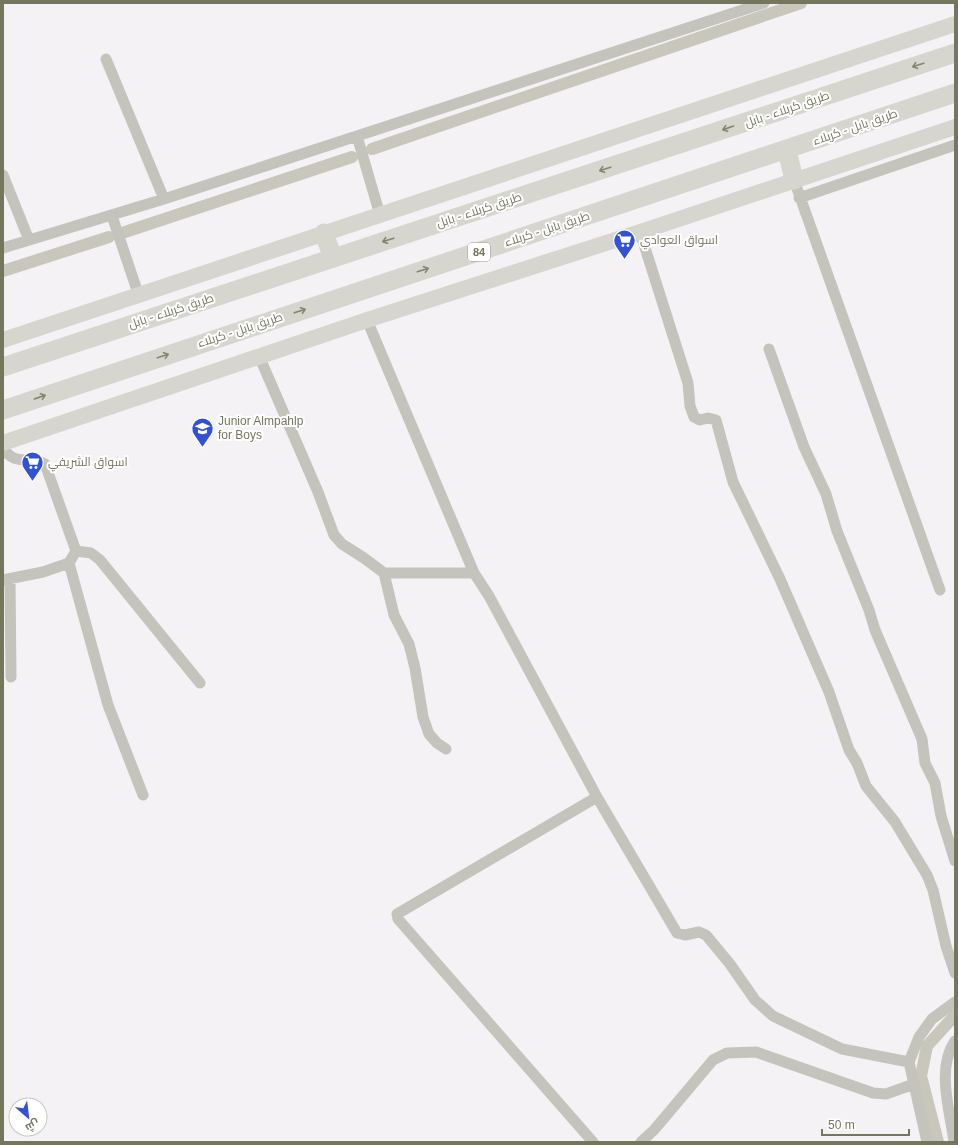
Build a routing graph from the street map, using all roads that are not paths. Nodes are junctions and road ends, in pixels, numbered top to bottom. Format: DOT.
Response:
graph roads {
  1 [pos="764,3"];
  2 [pos="955,24"];
  3 [pos="955,52"];
  4 [pos="106,59"];
  5 [pos="955,93"];
  6 [pos="955,127"];
  7 [pos="357,136"];
  8 [pos="955,145"];
  9 [pos="787,150"];
  10 [pos="3,175"];
  11 [pos="797,189"];
  12 [pos="164,199"];
  13 [pos="380,215"];
  14 [pos="112,216"];
  15 [pos="640,232"];
  16 [pos="324,233"];
  17 [pos="29,240"];
  18 [pos="3,248"];
  19 [pos="332,258"];
  20 [pos="139,296"];
  21 [pos="367,320"];
  22 [pos="3,340"];
  23 [pos="770,349"];
  24 [pos="259,356"];
  25 [pos="3,367"];
  26 [pos="3,410"];
  27 [pos="3,443"];
  28 [pos="3,448"];
  29 [pos="76,551"];
  30 [pos="68,563"];
  31 [pos="384,573"];
  32 [pos="474,573"];
  33 [pos="6,580"];
  34 [pos="940,590"];
  35 [pos="11,677"];
  36 [pos="200,683"];
  37 [pos="446,749"];
  38 [pos="143,795"];
  39 [pos="597,797"];
  40 [pos="955,861"];
  41 [pos="955,973"];
  42 [pos="955,1002"];
  43 [pos="955,1041"];
  44 [pos="909,1062"];
  45 [pos="914,1084"];
  46 [pos="593,1142"];
  47 [pos="641,1142"];
  48 [pos="928,1142"];
  49 [pos="954,1142"];
  1 -- 7 [label="street"];
  2 -- 13 [label="main road"];
  3 -- 19 [label="highway, طريق كربلاء - بابل, one-way"];
  4 -- 12 [label="street"];
  5 -- 9 [label="highway, طريق بابل - كربلاء / 84"];
  6 -- 11 [label="main road"];
  7 -- 12 [label="street"];
  7 -- 13 [label="street"];
  8 -- 11 [label="street"];
  9 -- 11 [label="highway"];
  26 -- 9 [label="highway, طريق بابل - كربلاء / 84, one-way"];
  10 -- 17 [label="street"];
  11 -- 15 [label="main road"];
  11 -- 34 [label="street"];
  12 -- 14 [label="street"];
  13 -- 16 [label="main road"];
  14 -- 17 [label="street"];
  14 -- 20 [label="street"];
  15 -- 21 [label="main road"];
  15 -- 41 [label="street"];
  16 -- 19 [label="highway"];
  16 -- 20 [label="main road"];
  17 -- 18 [label="street"];
  19 -- 25 [label="highway, طريق كربلاء - بابل"];
  20 -- 22 [label="main road"];
  21 -- 24 [label="main road"];
  21 -- 32 [label="street"];
  23 -- 40 [label="street"];
  24 -- 27 [label="main road"];
  24 -- 31 [label="street"];
  28 -- 29 [label="street"];
  29 -- 30 [label="street"];
  29 -- 36 [label="street"];
  30 -- 33 [label="street"];
  30 -- 38 [label="street"];
  31 -- 32 [label="street"];
  31 -- 37 [label="street"];
  32 -- 39 [label="street"];
  33 -- 35 [label="street"];
  39 -- 44 [label="street"];
  39 -- 46 [label="street"];
  42 -- 44 [label="street"];
  43 -- 49 [label="street"];
  44 -- 45 [label="street"];
  45 -- 47 [label="street"];
  45 -- 48 [label="street"];
}
